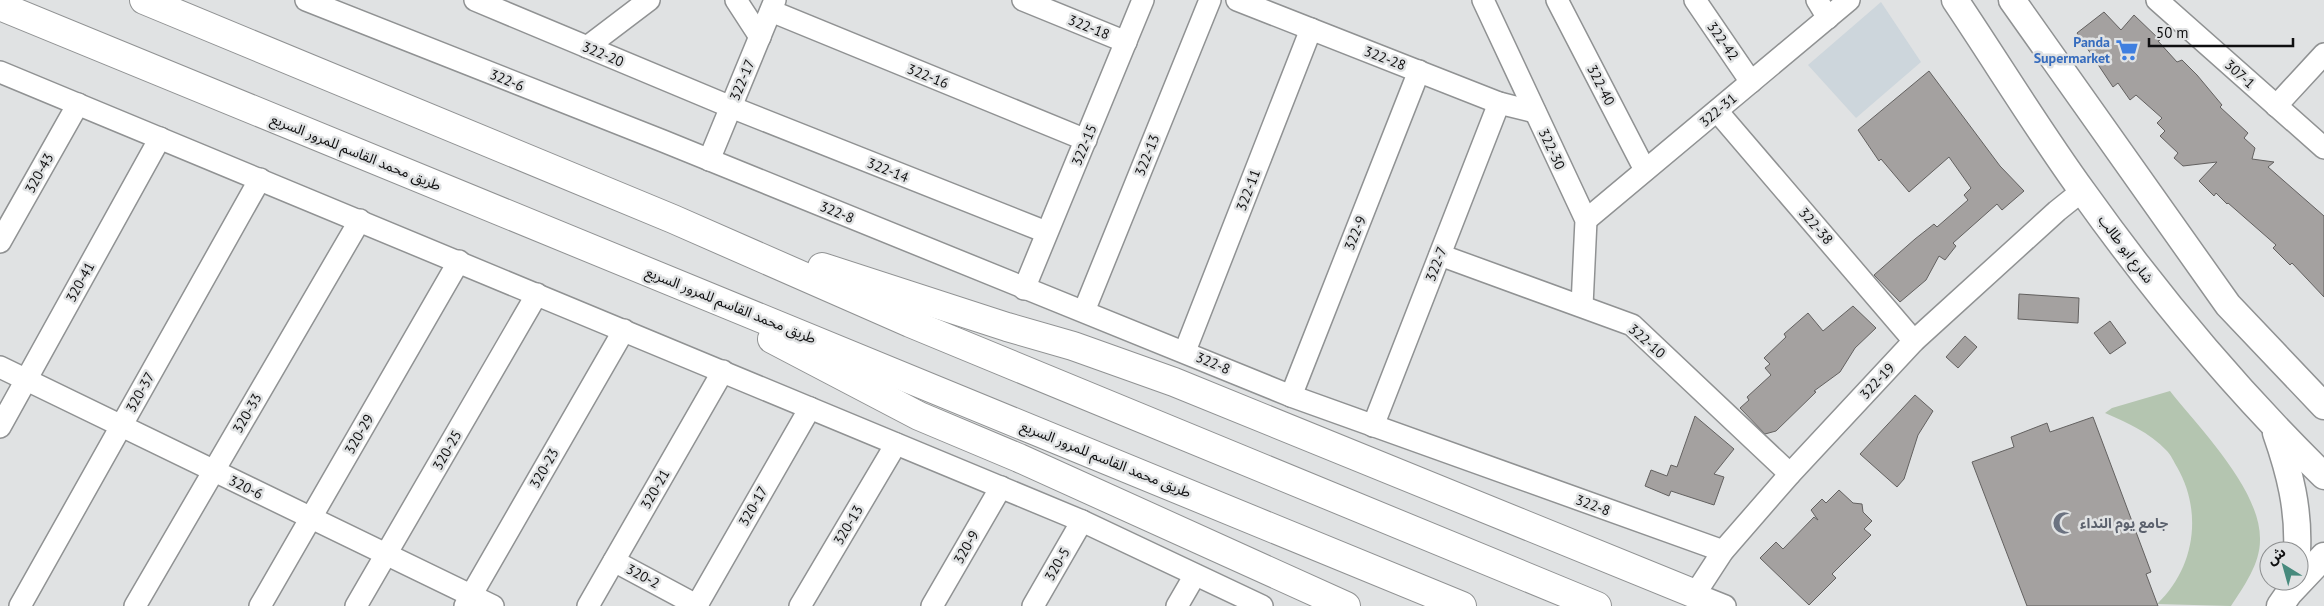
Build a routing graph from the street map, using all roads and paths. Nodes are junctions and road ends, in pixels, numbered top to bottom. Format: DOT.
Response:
graph roads {
  1 [pos="144,0"];
  2 [pos="306,0"];
  3 [pos="475,0"];
  4 [pos="649,0"];
  5 [pos="736,0"];
  6 [pos="1023,0"];
  7 [pos="1143,0"];
  8 [pos="1210,0"];
  9 [pos="1237,0"];
  10 [pos="1483,0"];
  11 [pos="1557,0"];
  12 [pos="1695,0"];
  13 [pos="1816,0"];
  14 [pos="1849,0"];
  15 [pos="1955,0"];
  16 [pos="2012,0"];
  17 [pos="2157,0"];
  18 [pos="0,6"];
  19 [pos="773,6"];
  20 [pos="1828,18"];
  21 [pos="1311,29"];
  22 [pos="760,37"];
  23 [pos="1126,42"];
  24 [pos="586,47"];
  25 [pos="2324,54"];
  26 [pos="1419,71"];
  27 [pos="0,72"];
  28 [pos="1751,82"];
  29 [pos="1499,103"];
  30 [pos="78,104"];
  31 [pos="2276,106"];
  32 [pos="731,107"];
  33 [pos="1717,111"];
  34 [pos="1535,112"];
  35 [pos="160,138"];
  36 [pos="1086,140"];
  37 [pos="2324,148"];
  38 [pos="709,160"];
  39 [pos="1645,170"];
  40 [pos="260,179"];
  41 [pos="2082,192"];
  42 [pos="673,219"];
  43 [pos="360,220"];
  44 [pos="1586,220"];
  45 [pos="1046,232"];
  46 [pos="0,242"];
  47 [pos="1440,255"];
  48 [pos="459,261"];
  49 [pos="632,264"];
  50 [pos="1024,289"];
  51 [pos="537,294"];
  52 [pos="1582,306"];
  53 [pos="1084,311"];
  54 [pos="624,330"];
  55 [pos="1914,341"];
  56 [pos="1185,351"];
  57 [pos="0,367"];
  58 [pos="723,371"];
  59 [pos="26,379"];
  60 [pos="2313,389"];
  61 [pos="1291,396"];
  62 [pos="2324,406"];
  63 [pos="810,408"];
  64 [pos="121,426"];
  65 [pos="1373,426"];
  66 [pos="0,427"];
  67 [pos="2274,428"];
  68 [pos="896,444"];
  69 [pos="214,471"];
  70 [pos="1790,474"];
  71 [pos="2324,476"];
  72 [pos="1000,487"];
  73 [pos="311,518"];
  74 [pos="1082,521"];
  75 [pos="2297,541"];
  76 [pos="1723,551"];
  77 [pos="386,554"];
  78 [pos="2324,556"];
  79 [pos="614,561"];
  80 [pos="1195,575"];
  81 [pos="2287,593"];
  82 [pos="1695,594"];
  83 [pos="468,601"];
  84 [pos="20,606"];
  85 [pos="135,606"];
  86 [pos="260,606"];
  87 [pos="356,606"];
  88 [pos="493,606"];
  89 [pos="588,606"];
  90 [pos="697,606"];
  91 [pos="800,606"];
  92 [pos="932,606"];
  93 [pos="1033,606"];
  94 [pos="1178,606"];
  95 [pos="1262,606"];
  96 [pos="1346,606"];
  97 [pos="1462,606"];
  98 [pos="1596,606"];
  99 [pos="1725,606"];
  1 -- 42 [label="highway"];
  2 -- 38 [label="street, 322-6"];
  3 -- 24 [label="street, 322-20"];
  4 -- 24 [label="street"];
  5 -- 22 [label="street"];
  6 -- 23 [label="street, 322-18"];
  7 -- 23 [label="street, 322-15"];
  8 -- 53 [label="street, 322-13"];
  9 -- 21 [label="street, 322-28"];
  10 -- 34 [label="street, 322-30"];
  11 -- 39 [label="street, 322-40"];
  12 -- 28 [label="street, 322-42"];
  13 -- 20 [label="street"];
  14 -- 20 [label="street, 322-31"];
  15 -- 41 [label="main road, شارع ابو طالب"];
  16 -- 60 [label="main road"];
  17 -- 31 [label="street, 307-1"];
  18 -- 49 [label="highway, طريق محمد القاسم للمرور السريع"];
  19 -- 22 [label="street, 322-17"];
  19 -- 36 [label="street, 322-16"];
  20 -- 28 [label="street, 322-31"];
  21 -- 26 [label="street, 322-28"];
  21 -- 56 [label="street, 322-11"];
  22 -- 32 [label="street, 322-17"];
  23 -- 36 [label="street, 322-15"];
  24 -- 32 [label="street, 322-20"];
  25 -- 31 [label="street"];
  26 -- 29 [label="street, 322-28"];
  26 -- 61 [label="street, 322-9"];
  27 -- 30 [label="street"];
  28 -- 33 [label="street, 322-31"];
  29 -- 34 [label="street, 322-28"];
  29 -- 47 [label="street, 322-7"];
  30 -- 35 [label="street"];
  30 -- 46 [label="street, 320-43"];
  31 -- 37 [label="street, 307-1"];
  32 -- 38 [label="street, 322-17"];
  32 -- 45 [label="street, 322-14"];
  33 -- 39 [label="street, 322-31"];
  33 -- 55 [label="street, 322-38"];
  34 -- 44 [label="street, 322-30"];
  35 -- 40 [label="street"];
  35 -- 59 [label="street, 320-41"];
  36 -- 45 [label="street, 322-15"];
  38 -- 50 [label="street, 322-8"];
  39 -- 44 [label="street, 322-31"];
  40 -- 43 [label="street"];
  40 -- 64 [label="street, 320-37"];
  41 -- 55 [label="street, 322-19"];
  41 -- 67 [label="main road, شارع ابو طالب"];
  42 -- 82 [label="highway"];
  42 -- 98 [label="highway"];
  43 -- 48 [label="street"];
  43 -- 69 [label="street, 320-33"];
  44 -- 52 [label="street, 322-30"];
  45 -- 50 [label="street, 322-15"];
  47 -- 52 [label="street, 322-10"];
  47 -- 65 [label="street, 322-7"];
  48 -- 51 [label="street"];
  48 -- 73 [label="street, 320-29"];
  49 -- 96 [label="highway"];
  49 -- 97 [label="highway, طريق محمد القاسم للمرور السريع"];
  50 -- 53 [label="street, 322-8"];
  51 -- 54 [label="street"];
  51 -- 77 [label="street, 320-25"];
  52 -- 70 [label="street, 322-10"];
  53 -- 56 [label="street, 322-8"];
  54 -- 58 [label="street"];
  54 -- 83 [label="street, 320-23"];
  55 -- 70 [label="street, 322-19"];
  56 -- 61 [label="street, 322-8"];
  57 -- 59 [label="street, 320-6"];
  58 -- 63 [label="street"];
  58 -- 79 [label="street, 320-21"];
  59 -- 64 [label="street, 320-6"];
  59 -- 66 [label="street, 320-41"];
  60 -- 62 [label="main road"];
  61 -- 65 [label="street, 322-8"];
  63 -- 68 [label="street"];
  63 -- 90 [label="street, 320-17"];
  64 -- 69 [label="street, 320-6"];
  64 -- 84 [label="street, 320-37"];
  65 -- 76 [label="street, 322-8"];
  67 -- 71 [label="main road, شارع ابو طالب"];
  67 -- 75 [label="main road"];
  68 -- 72 [label="street"];
  68 -- 91 [label="street, 320-13"];
  69 -- 73 [label="street, 320-6"];
  69 -- 85 [label="street, 320-33"];
  70 -- 76 [label="street, 322-19"];
  72 -- 74 [label="street"];
  72 -- 92 [label="street, 320-9"];
  73 -- 77 [label="street, 320-6"];
  73 -- 86 [label="street, 320-29"];
  74 -- 80 [label="street"];
  74 -- 93 [label="street, 320-5"];
  76 -- 82 [label="street, 322-19"];
  77 -- 83 [label="street, 320-6"];
  77 -- 87 [label="street, 320-25"];
  78 -- 81 [label="main road"];
  79 -- 89 [label="street, 320-21"];
  79 -- 90 [label="street, 320-2"];
  80 -- 94 [label="street"];
  80 -- 95 [label="street"];
  82 -- 99 [label="street"];
  83 -- 88 [label="street, 320-6"];
}
